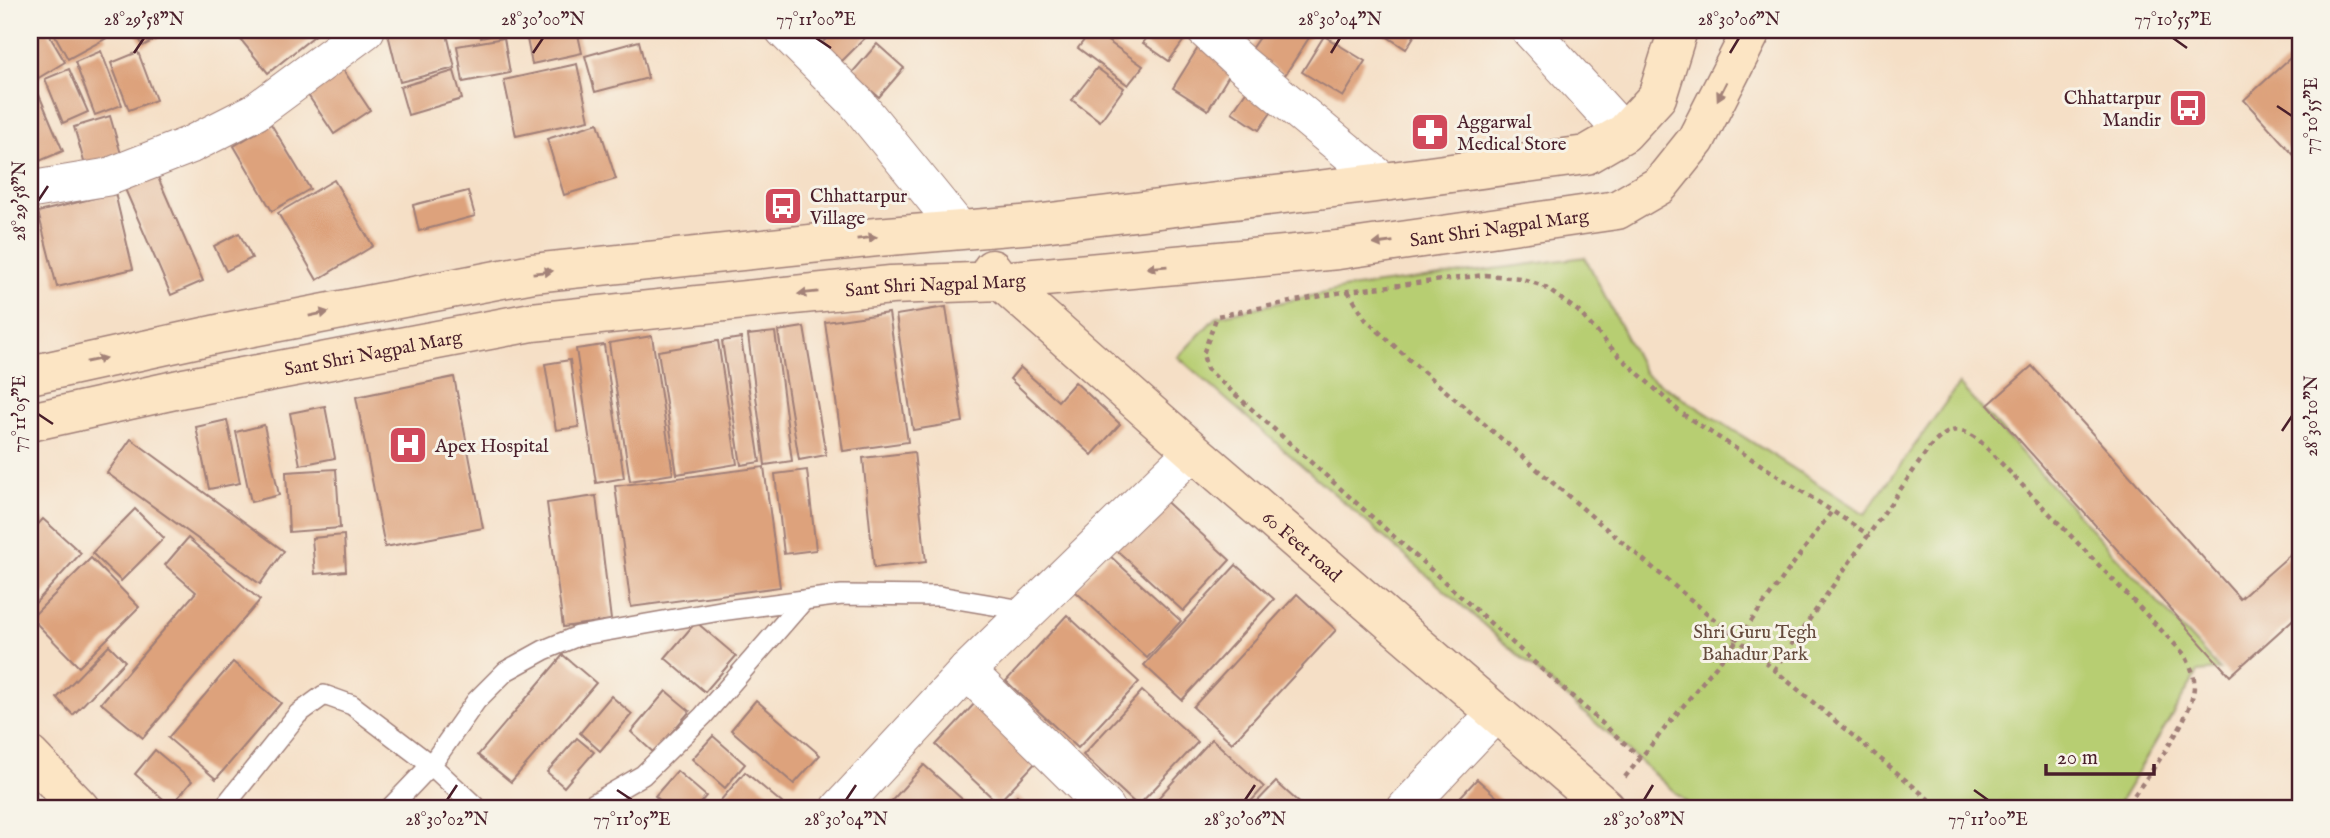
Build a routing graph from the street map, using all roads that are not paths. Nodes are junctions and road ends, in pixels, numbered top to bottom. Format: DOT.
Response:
graph roads {
  1 [pos="366,30"];
  2 [pos="784,30"];
  3 [pos="1205,30"];
  4 [pos="1530,30"];
  5 [pos="1678,30"];
  6 [pos="1752,30"];
  7 [pos="1624,133"];
  8 [pos="1384,182"];
  9 [pos="30,190"];
  10 [pos="960,230"];
  11 [pos="1001,281"];
  12 [pos="30,374"];
  13 [pos="30,422"];
  14 [pos="1193,451"];
  15 [pos="804,600"];
  16 [pos="1028,611"];
  17 [pos="967,671"];
  18 [pos="1495,714"];
  19 [pos="30,756"];
  20 [pos="431,765"];
  21 [pos="846,807"];
  22 [pos="1604,807"];
  23 [pos="80,808"];
  24 [pos="223,808"];
  25 [pos="390,808"];
  26 [pos="477,808"];
  27 [pos="586,808"];
  28 [pos="1106,808"];
  29 [pos="1406,808"];
  1 -- 9 [label="street"];
  2 -- 10 [label="street"];
  3 -- 8 [label="street"];
  4 -- 7 [label="street"];
  5 -- 7 [label="main road"];
  6 -- 11 [label="main road, Sant Shri Nagpal Marg, one-way"];
  7 -- 8 [label="main road"];
  8 -- 10 [label="main road"];
  10 -- 11 [label="main road, 60 Feet road"];
  12 -- 10 [label="main road, one-way"];
  11 -- 13 [label="main road, Sant Shri Nagpal Marg, one-way"];
  11 -- 14 [label="main road, 60 Feet road"];
  14 -- 16 [label="street"];
  14 -- 18 [label="main road, 60 Feet road"];
  15 -- 16 [label="lane"];
  15 -- 20 [label="lane"];
  15 -- 27 [label="lane"];
  16 -- 17 [label="street"];
  17 -- 21 [label="street"];
  17 -- 28 [label="street"];
  18 -- 22 [label="main road, 60 Feet road"];
  18 -- 29 [label="street"];
  19 -- 23 [label="main road"];
  20 -- 24 [label="lane"];
  20 -- 25 [label="lane"];
  20 -- 26 [label="lane"];
}
